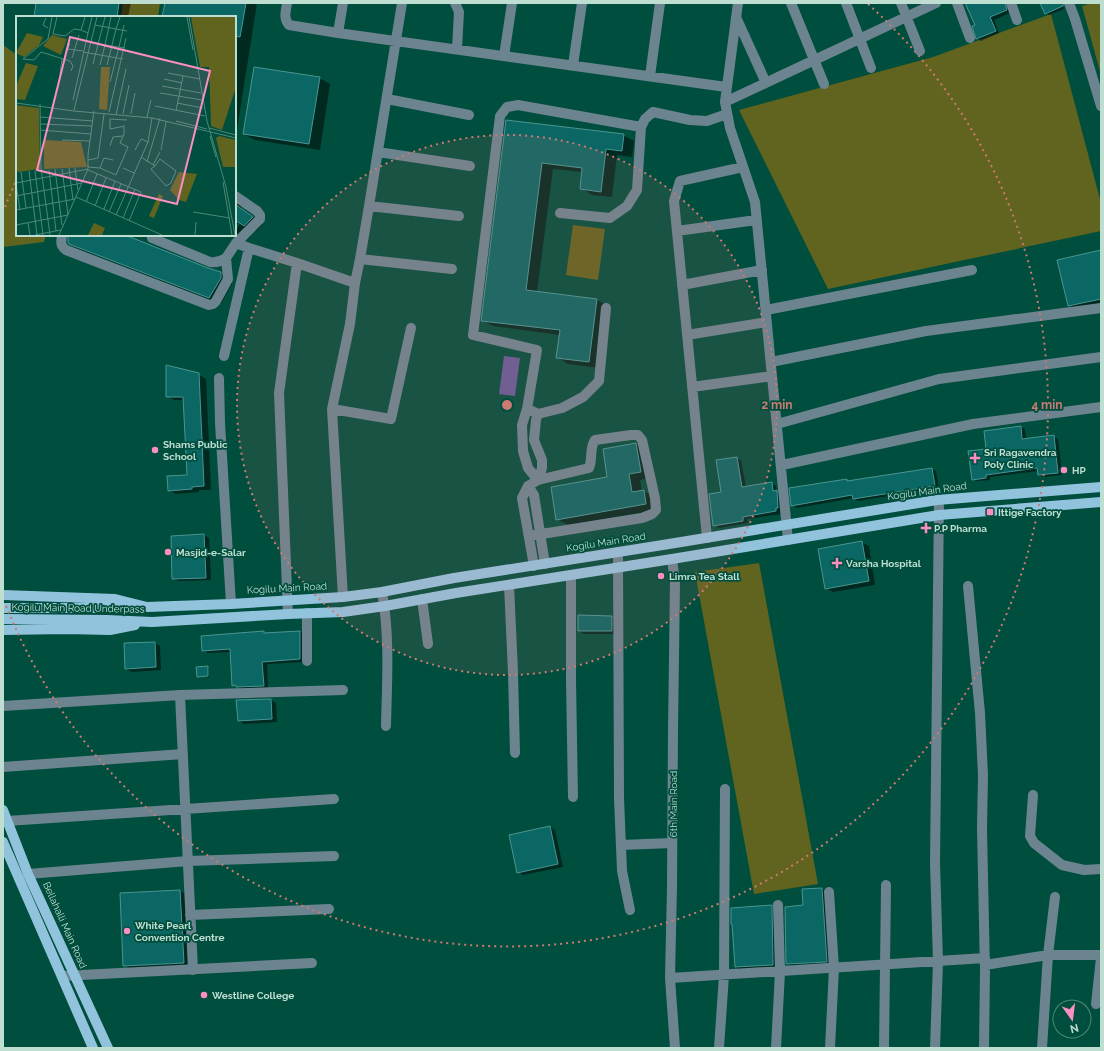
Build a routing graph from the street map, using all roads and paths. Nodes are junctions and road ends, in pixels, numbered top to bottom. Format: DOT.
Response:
graph roads {
  1 [pos="287,3"];
  2 [pos="343,3"];
  3 [pos="402,3"];
  4 [pos="455,3"];
  5 [pos="512,3"];
  6 [pos="582,3"];
  7 [pos="660,3"];
  8 [pos="738,3"];
  9 [pos="792,3"];
  10 [pos="846,3"];
  11 [pos="901,3"];
  12 [pos="936,3"];
  13 [pos="957,3"];
  14 [pos="1011,3"];
  15 [pos="1069,3"];
  16 [pos="736,17"];
  17 [pos="906,17"];
  18 [pos="1017,20"];
  19 [pos="338,33"];
  20 [pos="860,38"];
  21 [pos="970,38"];
  22 [pos="396,41"];
  23 [pos="457,49"];
  24 [pos="920,51"];
  25 [pos="504,56"];
  26 [pos="814,60"];
  27 [pos="573,65"];
  28 [pos="872,68"];
  29 [pos="650,76"];
  30 [pos="766,83"];
  31 [pos="824,84"];
  32 [pos="726,87"];
  33 [pos="387,99"];
  34 [pos="725,102"];
  35 [pos="1101,106"];
  36 [pos="727,114"];
  37 [pos="469,115"];
  38 [pos="641,127"];
  39 [pos="378,152"];
  40 [pos="470,166"];
  41 [pos="743,167"];
  42 [pos="236,197"];
  43 [pos="369,206"];
  44 [pos="560,213"];
  45 [pos="459,216"];
  46 [pos="756,220"];
  47 [pos="677,231"];
  48 [pos="62,236"];
  49 [pos="152,238"];
  50 [pos="236,243"];
  51 [pos="249,248"];
  52 [pos="226,258"];
  53 [pos="360,259"];
  54 [pos="297,263"];
  55 [pos="452,269"];
  56 [pos="762,270"];
  57 [pos="972,270"];
  58 [pos="355,283"];
  59 [pos="682,285"];
  60 [pos="606,308"];
  61 [pos="1101,308"];
  62 [pos="766,310"];
  63 [pos="767,322"];
  64 [pos="412,328"];
  65 [pos="687,335"];
  66 [pos="224,356"];
  67 [pos="1101,357"];
  68 [pos="771,362"];
  69 [pos="772,376"];
  70 [pos="219,378"];
  71 [pos="692,387"];
  72 [pos="1101,407"];
  73 [pos="332,409"];
  74 [pos="526,409"];
  75 [pos="538,414"];
  76 [pos="777,424"];
  77 [pos="782,465"];
  78 [pos="538,480"];
  79 [pos="528,486"];
  80 [pos="1101,487"];
  81 [pos="939,500"];
  82 [pos="1101,502"];
  83 [pos="939,515"];
  84 [pos="788,525"];
  85 [pos="541,534"];
  86 [pos="529,536"];
  87 [pos="707,538"];
  88 [pos="788,540"];
  89 [pos="618,552"];
  90 [pos="672,559"];
  91 [pos="545,564"];
  92 [pos="534,566"];
  93 [pos="619,568"];
  94 [pos="571,575"];
  95 [pos="509,585"];
  96 [pos="968,586"];
  97 [pos="382,592"];
  98 [pos="3,595"];
  99 [pos="343,597"];
  100 [pos="422,599"];
  101 [pos="287,601"];
  102 [pos="231,604"];
  103 [pos="385,606"];
  104 [pos="147,607"];
  105 [pos="3,608"];
  106 [pos="307,613"];
  107 [pos="288,614"];
  108 [pos="3,620"];
  109 [pos="152,622"];
  110 [pos="3,630"];
  111 [pos="428,644"];
  112 [pos="307,661"];
  113 [pos="344,690"];
  114 [pos="180,694"];
  115 [pos="3,706"];
  116 [pos="386,726"];
  117 [pos="515,753"];
  118 [pos="183,754"];
  119 [pos="3,767"];
  120 [pos="725,789"];
  121 [pos="1034,795"];
  122 [pos="573,797"];
  123 [pos="334,799"];
  124 [pos="185,808"];
  125 [pos="3,810"];
  126 [pos="8,821"];
  127 [pos="3,842"];
  128 [pos="672,843"];
  129 [pos="621,845"];
  130 [pos="334,856"];
  131 [pos="188,861"];
  132 [pos="1101,869"];
  133 [pos="28,874"];
  134 [pos="886,885"];
  135 [pos="829,892"];
  136 [pos="1055,897"];
  137 [pos="778,905"];
  138 [pos="329,909"];
  139 [pos="630,910"];
  140 [pos="190,915"];
  141 [pos="1048,955"];
  142 [pos="1101,955"];
  143 [pos="1101,958"];
  144 [pos="938,962"];
  145 [pos="985,962"];
  146 [pos="312,964"];
  147 [pos="884,965"];
  148 [pos="834,968"];
  149 [pos="193,970"];
  150 [pos="780,972"];
  151 [pos="74,975"];
  152 [pos="724,975"];
  153 [pos="62,976"];
  154 [pos="670,978"];
  155 [pos="1096,1004"];
  156 [pos="93,1048"];
  157 [pos="108,1048"];
  158 [pos="675,1048"];
  159 [pos="719,1048"];
  160 [pos="776,1048"];
  161 [pos="830,1048"];
  162 [pos="884,1048"];
  163 [pos="935,1048"];
  164 [pos="984,1048"];
  165 [pos="1042,1048"];
  1 -- 19 [label="street"];
  2 -- 19 [label="street"];
  3 -- 22 [label="street"];
  4 -- 23 [label="street"];
  5 -- 25 [label="street"];
  6 -- 27 [label="street"];
  7 -- 29 [label="street"];
  8 -- 16 [label="street"];
  9 -- 26 [label="street"];
  10 -- 20 [label="street"];
  11 -- 17 [label="street"];
  12 -- 17 [label="street"];
  13 -- 21 [label="street"];
  14 -- 18 [label="street"];
  15 -- 35 [label="street"];
  16 -- 30 [label="street"];
  16 -- 32 [label="street"];
  17 -- 20 [label="street"];
  17 -- 24 [label="street"];
  19 -- 22 [label="street"];
  20 -- 26 [label="street"];
  20 -- 28 [label="street"];
  22 -- 23 [label="street"];
  22 -- 33 [label="street"];
  23 -- 25 [label="street"];
  25 -- 27 [label="street"];
  26 -- 30 [label="street"];
  26 -- 31 [label="street"];
  27 -- 29 [label="street"];
  29 -- 32 [label="street"];
  30 -- 34 [label="street"];
  32 -- 34 [label="street"];
  33 -- 37 [label="street"];
  33 -- 39 [label="street"];
  34 -- 36 [label="street"];
  36 -- 38 [label="street"];
  36 -- 41 [label="street"];
  38 -- 44 [label="street"];
  38 -- 74 [label="street"];
  39 -- 40 [label="street"];
  39 -- 43 [label="street"];
  41 -- 46 [label="street"];
  41 -- 47 [label="street"];
  42 -- 50 [label="street"];
  43 -- 45 [label="street"];
  43 -- 53 [label="street"];
  46 -- 47 [label="street"];
  46 -- 56 [label="street"];
  47 -- 59 [label="street"];
  48 -- 52 [label="street"];
  49 -- 52 [label="street"];
  50 -- 51 [label="street"];
  50 -- 52 [label="street"];
  51 -- 54 [label="street"];
  51 -- 66 [label="street"];
  53 -- 55 [label="street"];
  53 -- 58 [label="street"];
  54 -- 58 [label="street"];
  54 -- 101 [label="street"];
  56 -- 59 [label="street"];
  56 -- 62 [label="street"];
  57 -- 62 [label="street"];
  58 -- 73 [label="street"];
  59 -- 65 [label="street"];
  60 -- 75 [label="street"];
  61 -- 68 [label="street"];
  62 -- 63 [label="street"];
  63 -- 65 [label="street"];
  63 -- 68 [label="street"];
  64 -- 73 [label="street"];
  65 -- 71 [label="street"];
  67 -- 76 [label="street"];
  68 -- 69 [label="street"];
  69 -- 71 [label="street"];
  69 -- 76 [label="street"];
  70 -- 102 [label="street"];
  71 -- 87 [label="street"];
  72 -- 77 [label="street"];
  73 -- 99 [label="street"];
  74 -- 75 [label="street"];
  74 -- 78 [label="street"];
  75 -- 78 [label="street"];
  76 -- 77 [label="street"];
  77 -- 84 [label="street"];
  78 -- 79 [label="street"];
  78 -- 85 [label="street"];
  79 -- 85 [label="street"];
  79 -- 86 [label="street"];
  80 -- 81 [label="main road, Kogilu Main Road"];
  81 -- 83 [label="street"];
  81 -- 84 [label="main road, Kogilu Main Road"];
  82 -- 83 [label="main road"];
  83 -- 88 [label="main road"];
  83 -- 144 [label="street"];
  84 -- 87 [label="main road, Kogilu Main Road"];
  84 -- 88 [label="street"];
  85 -- 86 [label="street"];
  85 -- 91 [label="street"];
  86 -- 92 [label="street"];
  87 -- 89 [label="main road, Kogilu Main Road"];
  88 -- 90 [label="main road"];
  89 -- 91 [label="main road, Kogilu Main Road"];
  89 -- 93 [label="street"];
  90 -- 93 [label="main road"];
  90 -- 128 [label="street, 6th Main Road"];
  91 -- 92 [label="main road, Kogilu Main Road"];
  92 -- 97 [label="main road, Kogilu Main Road"];
  93 -- 94 [label="main road"];
  93 -- 129 [label="street"];
  94 -- 95 [label="main road"];
  94 -- 122 [label="street"];
  95 -- 100 [label="main road"];
  95 -- 117 [label="street"];
  96 -- 145 [label="street"];
  97 -- 99 [label="main road, Kogilu Main Road"];
  97 -- 103 [label="street"];
  98 -- 104 [label="main road, Kogilu Main Road"];
  99 -- 101 [label="main road, Kogilu Main Road"];
  100 -- 103 [label="main road"];
  100 -- 111 [label="street"];
  101 -- 102 [label="main road, Kogilu Main Road"];
  101 -- 107 [label="street"];
  102 -- 104 [label="main road, Kogilu Main Road"];
  103 -- 106 [label="main road"];
  103 -- 116 [label="street"];
  104 -- 105 [label="main road, Kogilu Main Road Underpass"];
  106 -- 107 [label="main road"];
  106 -- 112 [label="street"];
  107 -- 109 [label="main road"];
  108 -- 109 [label="main road, Kogilu Main Road Underpass"];
  109 -- 110 [label="main road"];
  113 -- 114 [label="street"];
  114 -- 115 [label="street"];
  114 -- 118 [label="street"];
  118 -- 119 [label="street"];
  118 -- 124 [label="street"];
  120 -- 152 [label="street"];
  121 -- 132 [label="street"];
  123 -- 124 [label="street"];
  124 -- 126 [label="street"];
  124 -- 131 [label="street"];
  125 -- 126 [label="main road, Bellahalli Main Road"];
  126 -- 133 [label="main road, Bellahalli Main Road"];
  127 -- 153 [label="main road"];
  128 -- 129 [label="street"];
  128 -- 154 [label="street, 6th Main Road"];
  129 -- 139 [label="street"];
  130 -- 131 [label="street"];
  131 -- 133 [label="street"];
  131 -- 140 [label="street"];
  133 -- 151 [label="main road, Bellahalli Main Road"];
  134 -- 147 [label="street"];
  135 -- 148 [label="street"];
  136 -- 141 [label="street"];
  137 -- 150 [label="street"];
  138 -- 140 [label="street"];
  140 -- 149 [label="street"];
  141 -- 142 [label="street"];
  141 -- 145 [label="street"];
  141 -- 165 [label="street"];
  143 -- 155 [label="street"];
  144 -- 145 [label="street"];
  144 -- 147 [label="street"];
  144 -- 163 [label="street"];
  145 -- 164 [label="street"];
  146 -- 149 [label="street"];
  147 -- 148 [label="street"];
  147 -- 162 [label="street"];
  148 -- 150 [label="street"];
  148 -- 161 [label="street"];
  149 -- 151 [label="street"];
  150 -- 152 [label="street"];
  150 -- 160 [label="street"];
  151 -- 153 [label="street"];
  151 -- 157 [label="main road, Bellahalli Main Road"];
  152 -- 154 [label="street"];
  152 -- 159 [label="street"];
  153 -- 156 [label="main road"];
  154 -- 158 [label="street, 6th Main Road"];
}
